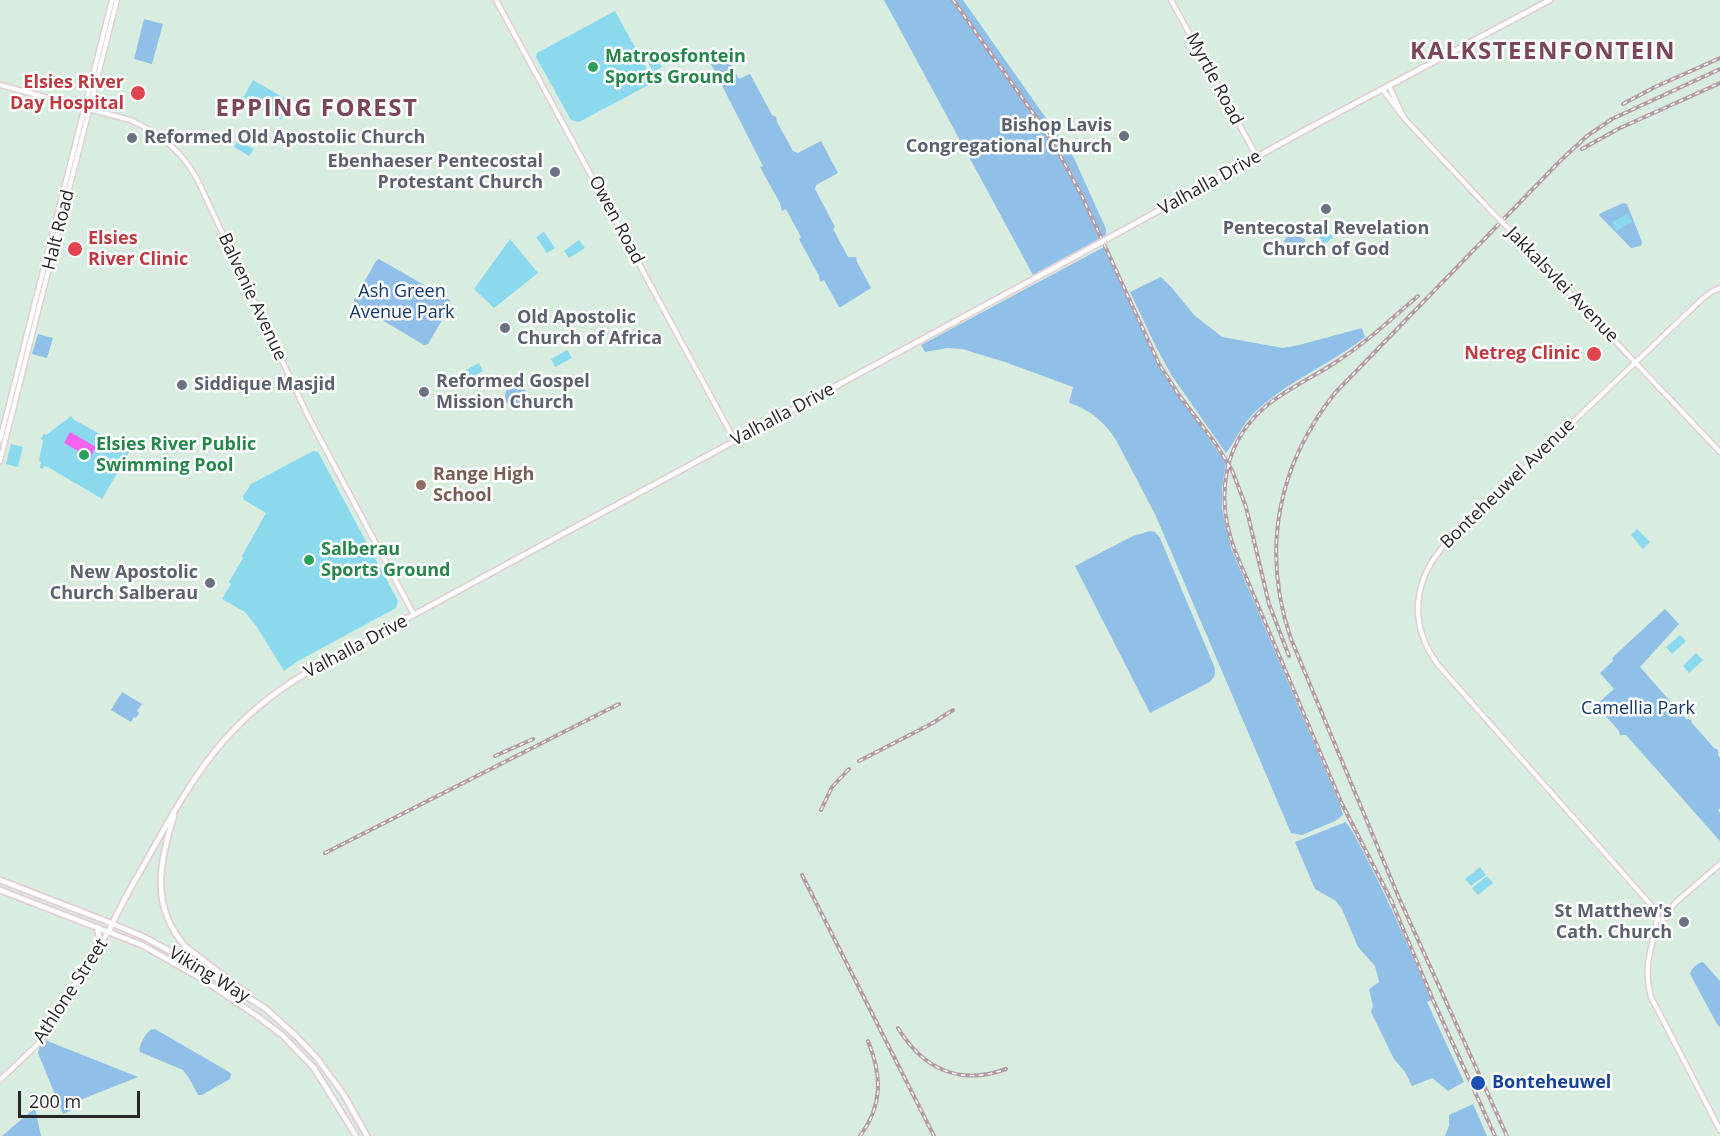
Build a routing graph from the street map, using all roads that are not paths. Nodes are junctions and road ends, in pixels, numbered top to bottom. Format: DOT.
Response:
graph roads {
  1 [pos="112,0"];
  2 [pos="117,0"];
  3 [pos="496,0"];
  4 [pos="1171,0"];
  5 [pos="1550,0"];
  6 [pos="0,85"];
  7 [pos="1389,86"];
  8 [pos="1383,90"];
  9 [pos="87,108"];
  10 [pos="1404,118"];
  11 [pos="1257,158"];
  12 [pos="1720,288"];
  13 [pos="1636,362"];
  14 [pos="0,440"];
  15 [pos="735,441"];
  16 [pos="1720,452"];
  17 [pos="0,461"];
  18 [pos="414,615"];
  19 [pos="181,799"];
  20 [pos="1720,864"];
  21 [pos="0,880"];
  22 [pos="0,890"];
  23 [pos="1661,914"];
  24 [pos="112,923"];
  25 [pos="97,927"];
  26 [pos="109,931"];
  27 [pos="95,948"];
  28 [pos="265,1008"];
  29 [pos="0,1080"];
  30 [pos="1720,1130"];
  31 [pos="356,1136"];
  32 [pos="367,1136"];
  1 -- 9 [label="street, Halt Road"];
  2 -- 9 [label="street, Halt Road"];
  3 -- 15 [label="street, Owen Road"];
  4 -- 11 [label="street, Myrtle Road"];
  5 -- 7 [label="main road, Valhalla Drive"];
  6 -- 9 [label="street, Balvenie Avenue"];
  7 -- 8 [label="main road, Valhalla Drive"];
  7 -- 10 [label="street, Jakkalsvlei Avenue"];
  8 -- 10 [label="street, Jakkalsvlei Avenue"];
  8 -- 11 [label="main road, Valhalla Drive"];
  9 -- 14 [label="street, Halt Road"];
  9 -- 17 [label="street, Halt Road"];
  9 -- 18 [label="street, Balvenie Avenue"];
  10 -- 13 [label="street, Jakkalsvlei Avenue, bridge"];
  11 -- 15 [label="main road, Valhalla Drive, bridge"];
  12 -- 13 [label="street, Bonteheuwel Avenue"];
  13 -- 16 [label="street, Jakkalsvlei Avenue"];
  13 -- 23 [label="street, Bonteheuwel Avenue"];
  15 -- 18 [label="main road, Valhalla Drive"];
  18 -- 19 [label="main road, Valhalla Drive"];
  19 -- 24 [label="main road, Valhalla Drive"];
  19 -- 28 [label="main road"];
  20 -- 23 [label="street"];
  21 -- 24 [label="main road, Viking Way"];
  22 -- 25 [label="main road, Viking Way"];
  23 -- 30 [label="street"];
  24 -- 26 [label="main road, Valhalla Drive"];
  24 -- 28 [label="main road, Viking Way"];
  25 -- 26 [label="main road, Viking Way"];
  25 -- 27 [label="main road"];
  26 -- 27 [label="street, Athlone Street"];
  26 -- 31 [label="main road, Viking Way"];
  27 -- 29 [label="street, Athlone Street"];
  28 -- 32 [label="main road, Viking Way"];
}
